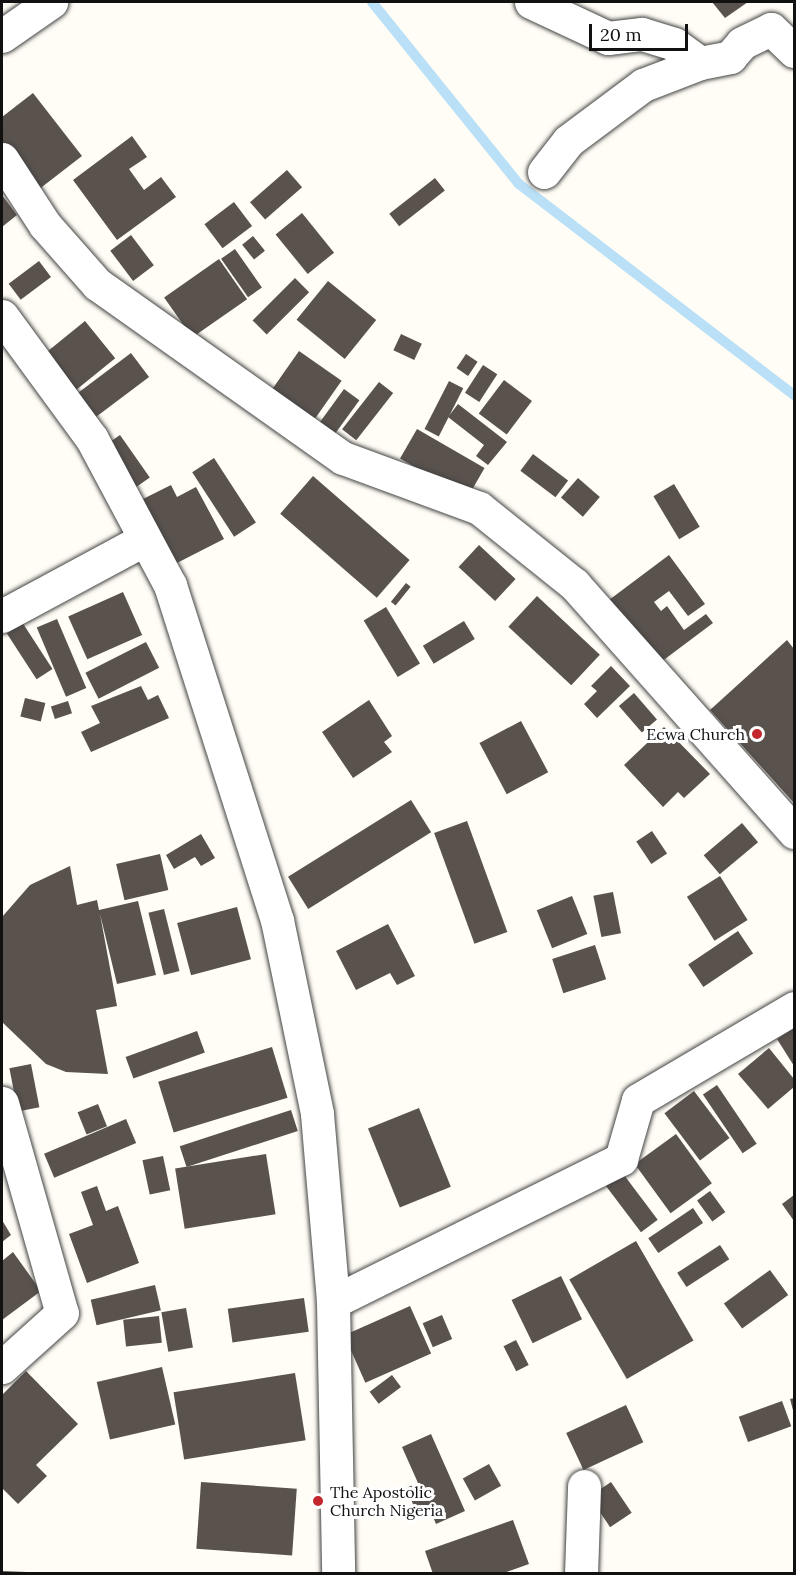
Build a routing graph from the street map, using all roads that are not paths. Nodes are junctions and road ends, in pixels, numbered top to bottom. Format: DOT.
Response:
graph roads {
  1 [pos="51,2"];
  2 [pos="531,2"];
  3 [pos="2,36"];
  4 [pos="795,51"];
  5 [pos="700,63"];
  6 [pos="2,159"];
  7 [pos="544,172"];
  8 [pos="2,316"];
  9 [pos="146,539"];
  10 [pos="2,616"];
  11 [pos="795,832"];
  12 [pos="795,1008"];
  13 [pos="2,1103"];
  14 [pos="333,1302"];
  15 [pos="2,1367"];
  16 [pos="584,1486"];
  17 [pos="338,1574"];
  18 [pos="581,1574"];
  1 -- 3 [label="street"];
  2 -- 5 [label="street"];
  4 -- 5 [label="street"];
  5 -- 7 [label="street"];
  6 -- 11 [label="street"];
  8 -- 9 [label="street"];
  9 -- 10 [label="street"];
  9 -- 14 [label="street"];
  12 -- 14 [label="street"];
  13 -- 15 [label="street"];
  14 -- 17 [label="street"];
  16 -- 18 [label="street"];
}
